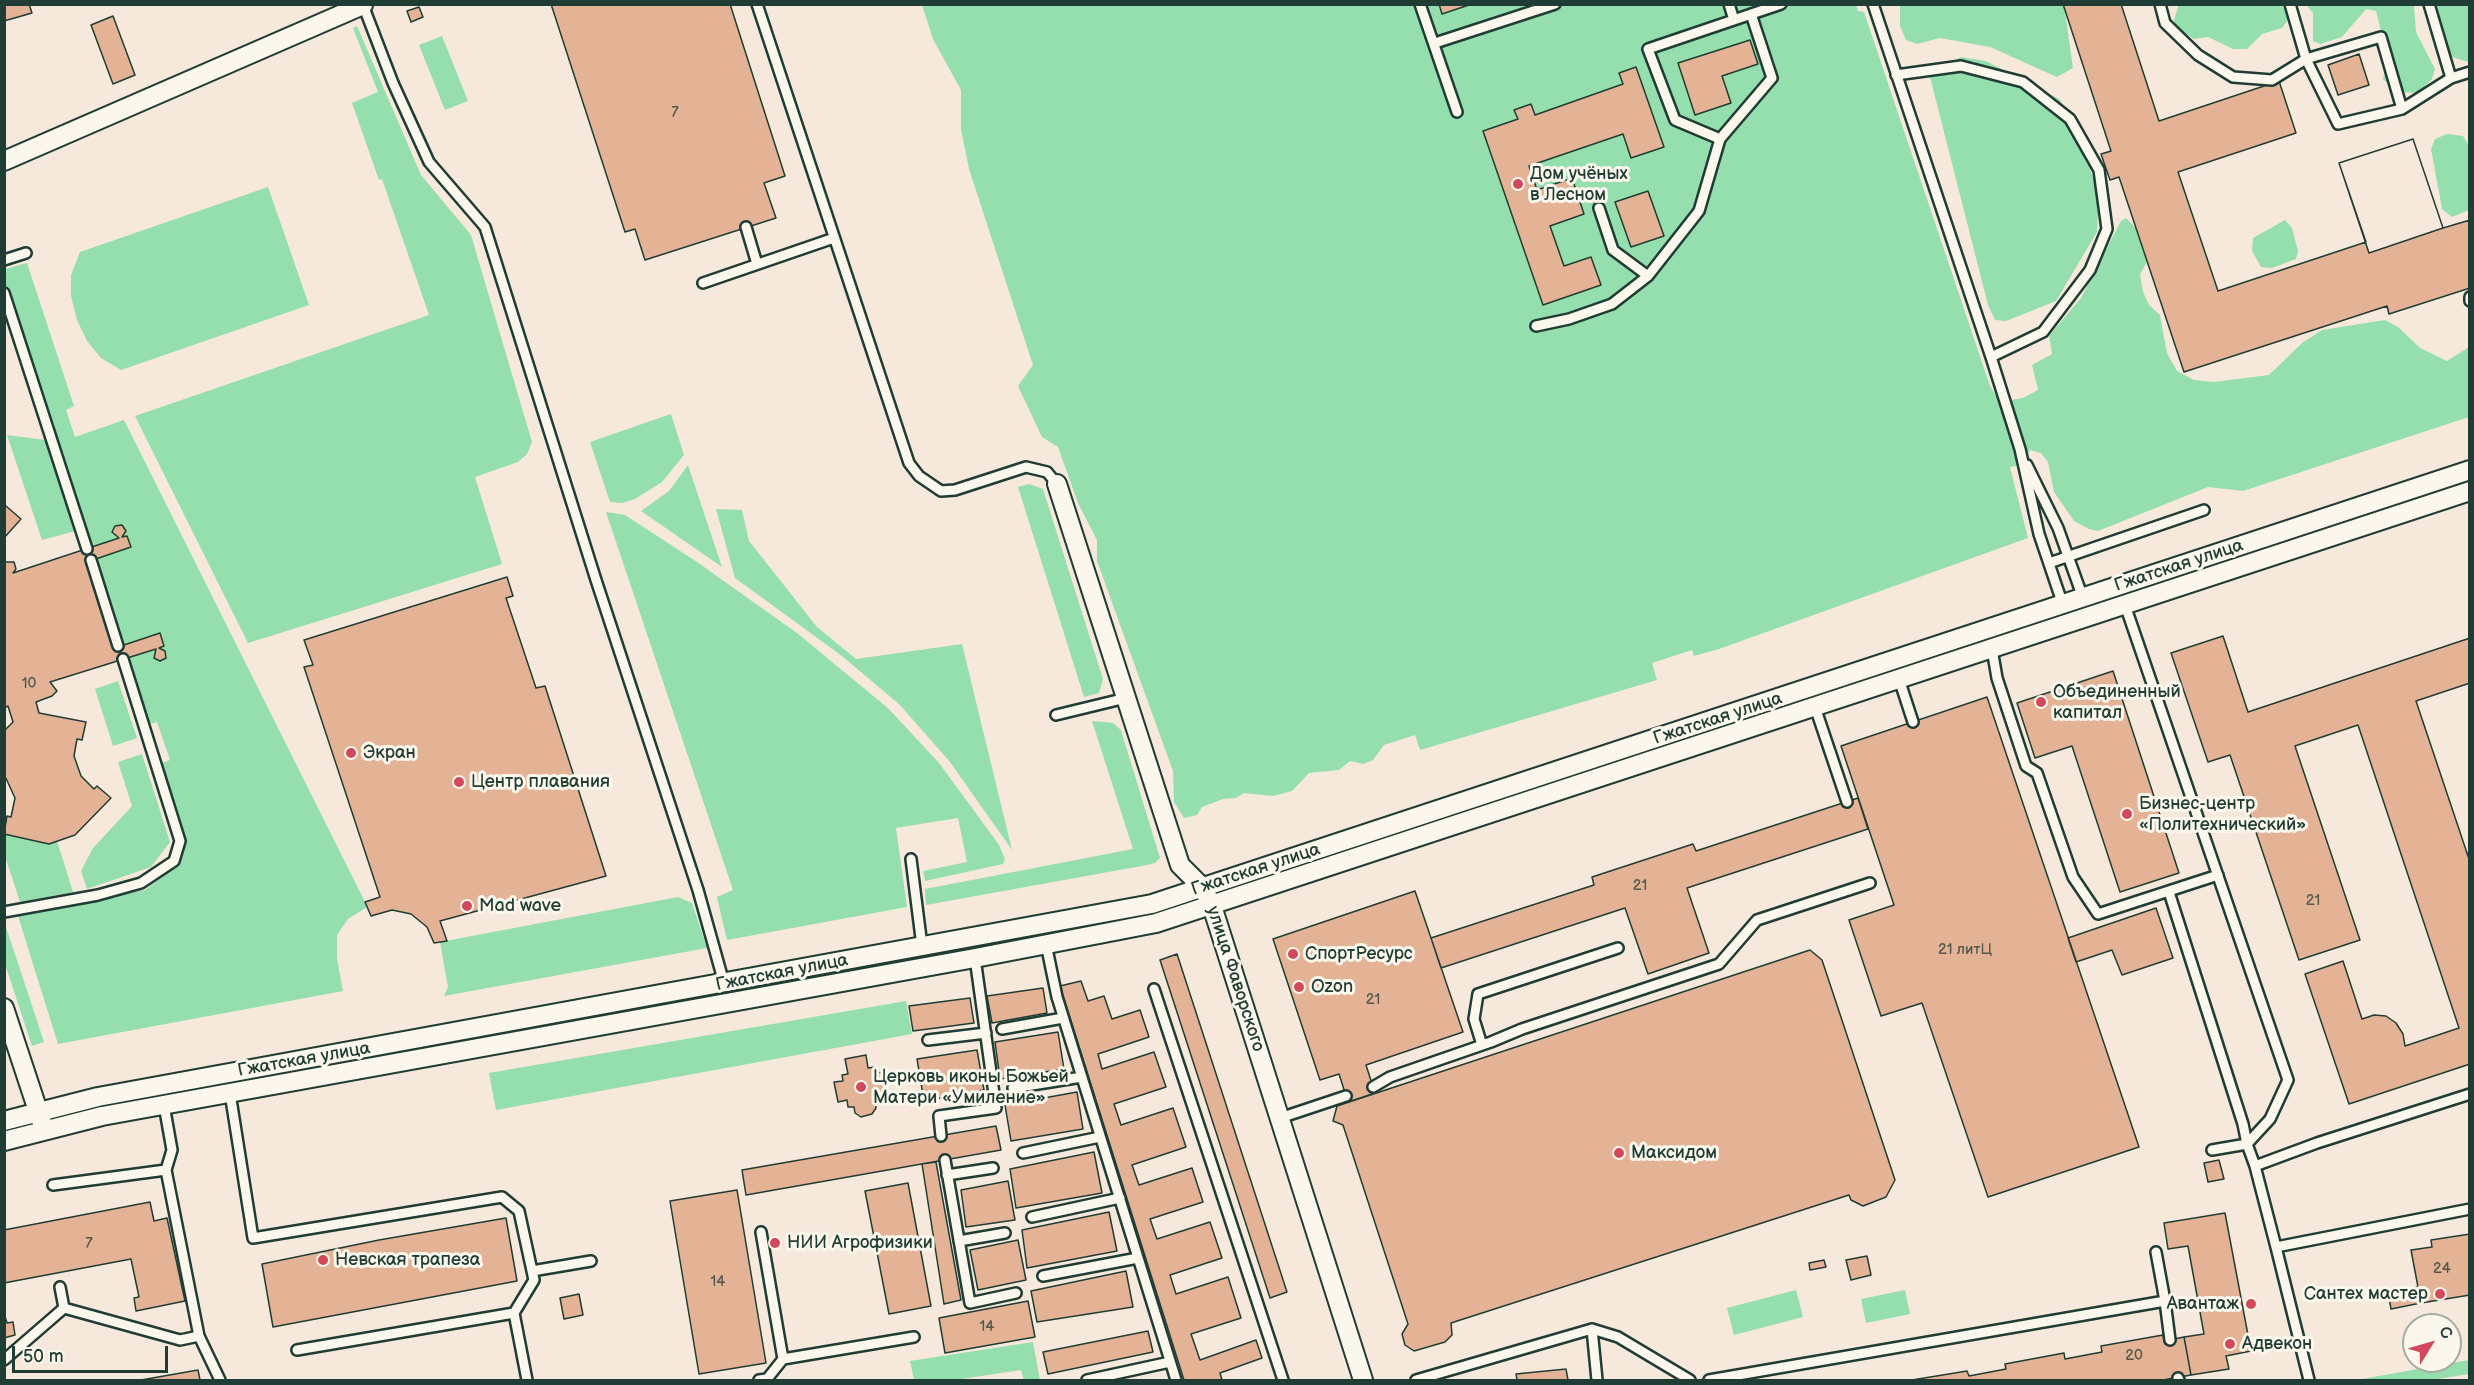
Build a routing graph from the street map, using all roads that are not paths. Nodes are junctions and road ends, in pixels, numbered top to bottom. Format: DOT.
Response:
graph roads {
  1 [pos="757,4"];
  2 [pos="1420,4"];
  3 [pos="1555,4"];
  4 [pos="1729,4"];
  5 [pos="1781,4"];
  6 [pos="1873,4"];
  7 [pos="2160,4"];
  8 [pos="2290,4"];
  9 [pos="2429,4"];
  10 [pos="363,5"];
  11 [pos="1750,14"];
  12 [pos="1734,20"];
  13 [pos="1435,43"];
  14 [pos="2306,59"];
  15 [pos="2469,72"];
  16 [pos="1896,75"];
  17 [pos="2451,78"];
  18 [pos="2402,109"];
  19 [pos="1456,112"];
  20 [pos="1720,139"];
  21 [pos="4,161"];
  22 [pos="1599,208"];
  23 [pos="746,227"];
  24 [pos="834,238"];
  25 [pos="26,254"];
  26 [pos="4,260"];
  27 [pos="758,264"];
  28 [pos="1648,276"];
  29 [pos="703,283"];
  30 [pos="4,294"];
  31 [pos="1536,326"];
  32 [pos="1991,357"];
  33 [pos="2020,449"];
  34 [pos="2469,470"];
  35 [pos="1057,484"];
  36 [pos="2469,490"];
  37 [pos="2204,510"];
  38 [pos="87,549"];
  39 [pos="2069,556"];
  40 [pos="91,560"];
  41 [pos="2049,563"];
  42 [pos="2083,598"];
  43 [pos="2063,605"];
  44 [pos="2125,605"];
  45 [pos="118,646"];
  46 [pos="1992,649"];
  47 [pos="123,659"];
  48 [pos="1899,679"];
  49 [pos="1126,698"];
  50 [pos="1815,707"];
  51 [pos="1056,715"];
  52 [pos="1913,722"];
  53 [pos="1846,802"];
  54 [pos="911,859"];
  55 [pos="2218,874"];
  56 [pos="1869,883"];
  57 [pos="1203,888"];
  58 [pos="2169,891"];
  59 [pos="1212,906"];
  60 [pos="4,912"];
  61 [pos="1046,944"];
  62 [pos="922,946"];
  63 [pos="1617,948"];
  64 [pos="975,958"];
  65 [pos="724,984"];
  66 [pos="1154,989"];
  67 [pos="4,1008"];
  68 [pos="1063,1018"];
  69 [pos="1002,1029"];
  70 [pos="986,1034"];
  71 [pos="928,1040"];
  72 [pos="1482,1046"];
  73 [pos="1082,1077"];
  74 [pos="1373,1086"];
  75 [pos="1013,1088"];
  76 [pos="230,1093"];
  77 [pos="2469,1094"];
  78 [pos="1346,1095"];
  79 [pos="164,1105"];
  80 [pos="38,1112"];
  81 [pos="1280,1118"];
  82 [pos="4,1121"];
  83 [pos="44,1130"];
  84 [pos="941,1136"];
  85 [pos="1100,1137"];
  86 [pos="4,1141"];
  87 [pos="2247,1144"];
  88 [pos="2212,1150"];
  89 [pos="1023,1153"];
  90 [pos="945,1160"];
  91 [pos="2255,1166"];
  92 [pos="993,1168"];
  93 [pos="166,1170"];
  94 [pos="947,1175"];
  95 [pos="53,1185"];
  96 [pos="1120,1198"];
  97 [pos="2469,1209"];
  98 [pos="1032,1217"];
  99 [pos="761,1232"];
  100 [pos="1005,1233"];
  101 [pos="959,1241"];
  102 [pos="2276,1247"];
  103 [pos="2156,1252"];
  104 [pos="1138,1258"];
  105 [pos="591,1261"];
  106 [pos="532,1271"];
  107 [pos="1043,1276"];
  108 [pos="60,1287"];
  109 [pos="1016,1293"];
  110 [pos="2165,1301"];
  111 [pos="64,1308"];
  112 [pos="514,1313"];
  113 [pos="1592,1329"];
  114 [pos="199,1336"];
  115 [pos="914,1337"];
  116 [pos="2170,1340"];
  117 [pos="297,1350"];
  118 [pos="783,1359"];
  119 [pos="4,1360"];
  120 [pos="1170,1362"];
  121 [pos="220,1380"];
  122 [pos="527,1380"];
  123 [pos="764,1380"];
  124 [pos="1087,1380"];
  125 [pos="1176,1380"];
  126 [pos="1283,1380"];
  127 [pos="1363,1380"];
  128 [pos="1416,1380"];
  129 [pos="1597,1380"];
  130 [pos="1690,1380"];
  131 [pos="1709,1380"];
  132 [pos="2309,1380"];
  1 -- 24 [label="lane"];
  2 -- 13 [label="lane"];
  3 -- 13 [label="lane"];
  4 -- 12 [label="lane"];
  5 -- 11 [label="lane"];
  6 -- 16 [label="lane"];
  7 -- 14 [label="lane"];
  8 -- 14 [label="lane"];
  9 -- 17 [label="lane"];
  10 -- 21 [label="street"];
  10 -- 65 [label="lane"];
  11 -- 12 [label="lane"];
  11 -- 20 [label="lane"];
  12 -- 20 [label="lane"];
  13 -- 19 [label="lane"];
  14 -- 18 [label="lane"];
  14 -- 18 [label="lane"];
  15 -- 17 [label="lane"];
  16 -- 32 [label="lane"];
  16 -- 32 [label="lane"];
  17 -- 18 [label="lane"];
  20 -- 28 [label="lane"];
  22 -- 28 [label="lane"];
  23 -- 27 [label="lane"];
  24 -- 27 [label="lane"];
  24 -- 35 [label="lane"];
  25 -- 26 [label="lane"];
  27 -- 29 [label="lane"];
  28 -- 31 [label="lane"];
  30 -- 38 [label="lane"];
  32 -- 33 [label="lane"];
  33 -- 39 [label="lane"];
  33 -- 41 [label="lane"];
  34 -- 42 [label="street, Гжатская улица"];
  35 -- 49 [label="street, улица Фаворского"];
  36 -- 44 [label="street, Гжатская улица"];
  37 -- 39 [label="lane"];
  39 -- 41 [label="lane"];
  39 -- 42 [label="lane"];
  40 -- 45 [label="lane"];
  41 -- 43 [label="lane"];
  42 -- 43 [label="street, Гжатская улица"];
  43 -- 57 [label="street, Гжатская улица"];
  44 -- 46 [label="street, Гжатская улица"];
  44 -- 55 [label="lane"];
  46 -- 48 [label="street, Гжатская улица"];
  46 -- 58 [label="lane"];
  47 -- 60 [label="lane"];
  48 -- 50 [label="street, Гжатская улица"];
  48 -- 52 [label="lane"];
  49 -- 51 [label="lane"];
  49 -- 57 [label="street, улица Фаворского"];
  50 -- 53 [label="lane"];
  50 -- 59 [label="street, Гжатская улица"];
  54 -- 62 [label="lane"];
  55 -- 58 [label="lane"];
  55 -- 87 [label="lane"];
  56 -- 72 [label="lane"];
  57 -- 59 [label="street, улица Фаворского"];
  57 -- 62 [label="street, Гжатская улица"];
  58 -- 87 [label="lane"];
  59 -- 61 [label="street, Гжатская улица"];
  59 -- 81 [label="street, улица Фаворского"];
  61 -- 64 [label="street, Гжатская улица"];
  61 -- 68 [label="lane"];
  62 -- 65 [label="street, Гжатская улица"];
  63 -- 72 [label="lane"];
  64 -- 70 [label="lane"];
  64 -- 76 [label="street, Гжатская улица"];
  65 -- 80 [label="street, Гжатская улица"];
  66 -- 126 [label="lane"];
  67 -- 80 [label="street"];
  68 -- 69 [label="lane"];
  68 -- 73 [label="lane"];
  70 -- 71 [label="lane"];
  70 -- 84 [label="lane"];
  72 -- 74 [label="lane"];
  73 -- 75 [label="lane"];
  73 -- 85 [label="lane"];
  76 -- 79 [label="street, Гжатская улица"];
  76 -- 106 [label="lane"];
  77 -- 91 [label="lane"];
  78 -- 81 [label="lane"];
  79 -- 83 [label="street, Гжатская улица"];
  79 -- 93 [label="lane"];
  80 -- 82 [label="street, Гжатская улица"];
  80 -- 83 [label="street"];
  81 -- 127 [label="street, улица Фаворского"];
  83 -- 86 [label="street, Гжатская улица"];
  85 -- 89 [label="lane"];
  85 -- 96 [label="lane"];
  87 -- 88 [label="lane"];
  87 -- 91 [label="lane"];
  90 -- 94 [label="lane"];
  91 -- 102 [label="lane"];
  92 -- 94 [label="lane"];
  93 -- 95 [label="lane"];
  93 -- 114 [label="lane"];
  94 -- 101 [label="lane"];
  96 -- 98 [label="lane"];
  96 -- 104 [label="lane"];
  97 -- 102 [label="lane"];
  99 -- 118 [label="lane"];
  100 -- 101 [label="lane"];
  101 -- 109 [label="lane"];
  102 -- 132 [label="lane"];
  103 -- 110 [label="lane"];
  104 -- 107 [label="lane"];
  104 -- 120 [label="lane"];
  105 -- 106 [label="lane"];
  106 -- 112 [label="lane"];
  108 -- 111 [label="lane"];
  110 -- 116 [label="lane"];
  110 -- 131 [label="lane"];
  111 -- 114 [label="lane"];
  111 -- 119 [label="lane"];
  112 -- 117 [label="lane"];
  112 -- 122 [label="lane"];
  113 -- 128 [label="lane"];
  113 -- 129 [label="lane"];
  113 -- 130 [label="lane"];
  114 -- 121 [label="lane"];
  115 -- 118 [label="lane"];
  118 -- 123 [label="lane"];
  120 -- 124 [label="lane"];
  120 -- 125 [label="lane"];
}
